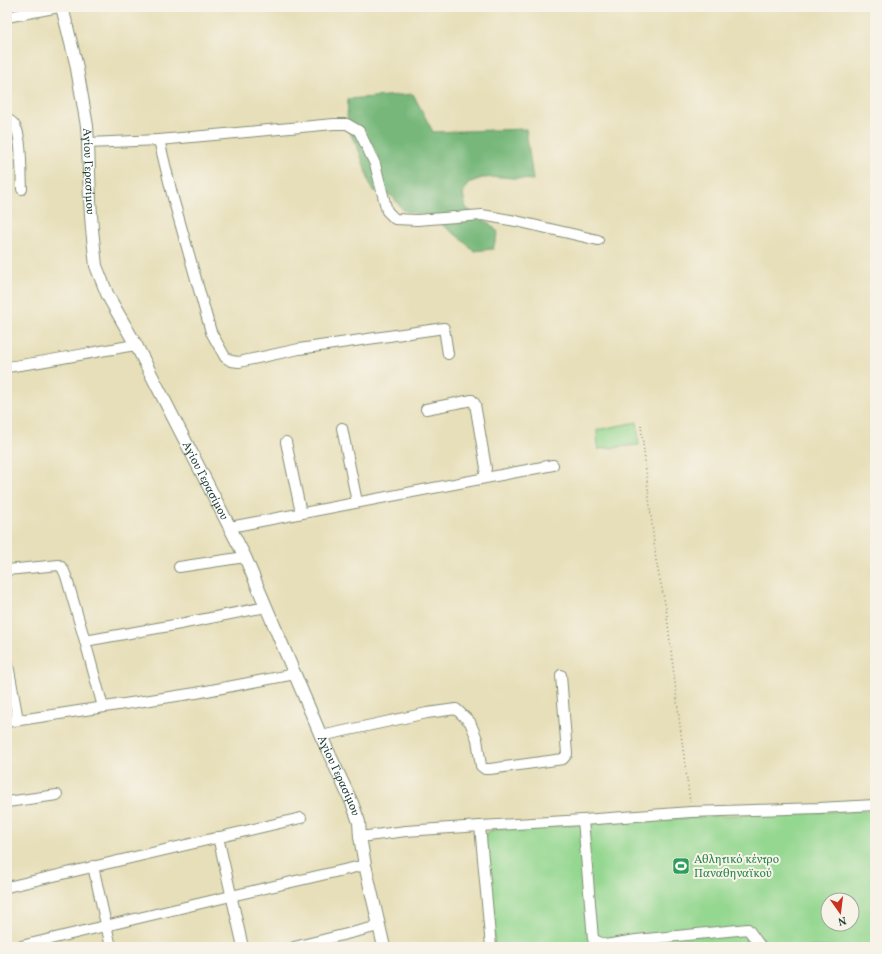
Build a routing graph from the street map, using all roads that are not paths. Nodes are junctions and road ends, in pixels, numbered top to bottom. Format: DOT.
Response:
graph roads {
  1 [pos="61,7"];
  2 [pos="7,17"];
  3 [pos="7,119"];
  4 [pos="159,140"];
  5 [pos="88,143"];
  6 [pos="22,189"];
  7 [pos="598,240"];
  8 [pos="136,345"];
  9 [pos="448,354"];
  10 [pos="7,367"];
  11 [pos="426,409"];
  12 [pos="342,428"];
  13 [pos="286,442"];
  14 [pos="553,465"];
  15 [pos="484,478"];
  16 [pos="357,502"];
  17 [pos="301,513"];
  18 [pos="230,527"];
  19 [pos="245,557"];
  20 [pos="179,567"];
  21 [pos="7,570"];
  22 [pos="266,607"];
  23 [pos="85,641"];
  24 [pos="7,659"];
  25 [pos="295,674"];
  26 [pos="561,675"];
  27 [pos="103,707"];
  28 [pos="18,720"];
  29 [pos="7,722"];
  30 [pos="321,736"];
  31 [pos="57,795"];
  32 [pos="7,802"];
  33 [pos="875,805"];
  34 [pos="301,818"];
  35 [pos="583,820"];
  36 [pos="480,826"];
  37 [pos="218,837"];
  38 [pos="360,838"];
  39 [pos="365,865"];
  40 [pos="93,866"];
  41 [pos="7,887"];
  42 [pos="232,896"];
  43 [pos="106,926"];
  44 [pos="379,926"];
  45 [pos="17,947"];
  46 [pos="111,947"];
  47 [pos="243,947"];
  48 [pos="294,947"];
  49 [pos="384,947"];
  50 [pos="491,947"];
  51 [pos="761,947"];
  1 -- 2 [label="street"];
  1 -- 5 [label="street, Αγίου Γερασίμου"];
  3 -- 6 [label="street"];
  4 -- 5 [label="street"];
  4 -- 7 [label="street"];
  4 -- 9 [label="street"];
  5 -- 8 [label="street, Αγίου Γερασίμου"];
  8 -- 10 [label="street"];
  8 -- 18 [label="street, Αγίου Γερασίμου"];
  11 -- 15 [label="street"];
  12 -- 16 [label="street"];
  13 -- 17 [label="street"];
  14 -- 15 [label="street"];
  15 -- 16 [label="street"];
  16 -- 17 [label="street"];
  17 -- 18 [label="street"];
  18 -- 19 [label="street, Αγίου Γερασίμου"];
  19 -- 20 [label="street"];
  19 -- 22 [label="street, Αγίου Γερασίμου"];
  21 -- 23 [label="street"];
  22 -- 23 [label="street"];
  22 -- 25 [label="street, Αγίου Γερασίμου"];
  23 -- 27 [label="street"];
  24 -- 28 [label="street"];
  25 -- 27 [label="street"];
  25 -- 30 [label="street, Αγίου Γερασίμου"];
  26 -- 30 [label="street"];
  27 -- 28 [label="street"];
  28 -- 29 [label="street"];
  30 -- 38 [label="street, Αγίου Γερασίμου"];
  31 -- 32 [label="street"];
  33 -- 35 [label="street"];
  34 -- 37 [label="street"];
  35 -- 36 [label="street"];
  35 -- 51 [label="street"];
  36 -- 38 [label="street"];
  36 -- 50 [label="street"];
  37 -- 40 [label="street"];
  37 -- 42 [label="street"];
  38 -- 39 [label="street, Αγίου Γερασίμου"];
  39 -- 42 [label="street"];
  39 -- 44 [label="street, Αγίου Γερασίμου"];
  40 -- 41 [label="street"];
  40 -- 43 [label="street"];
  42 -- 43 [label="street"];
  42 -- 47 [label="street"];
  43 -- 45 [label="street"];
  43 -- 46 [label="street"];
  44 -- 48 [label="street"];
  44 -- 49 [label="street, Αγίου Γερασίμου"];
}
